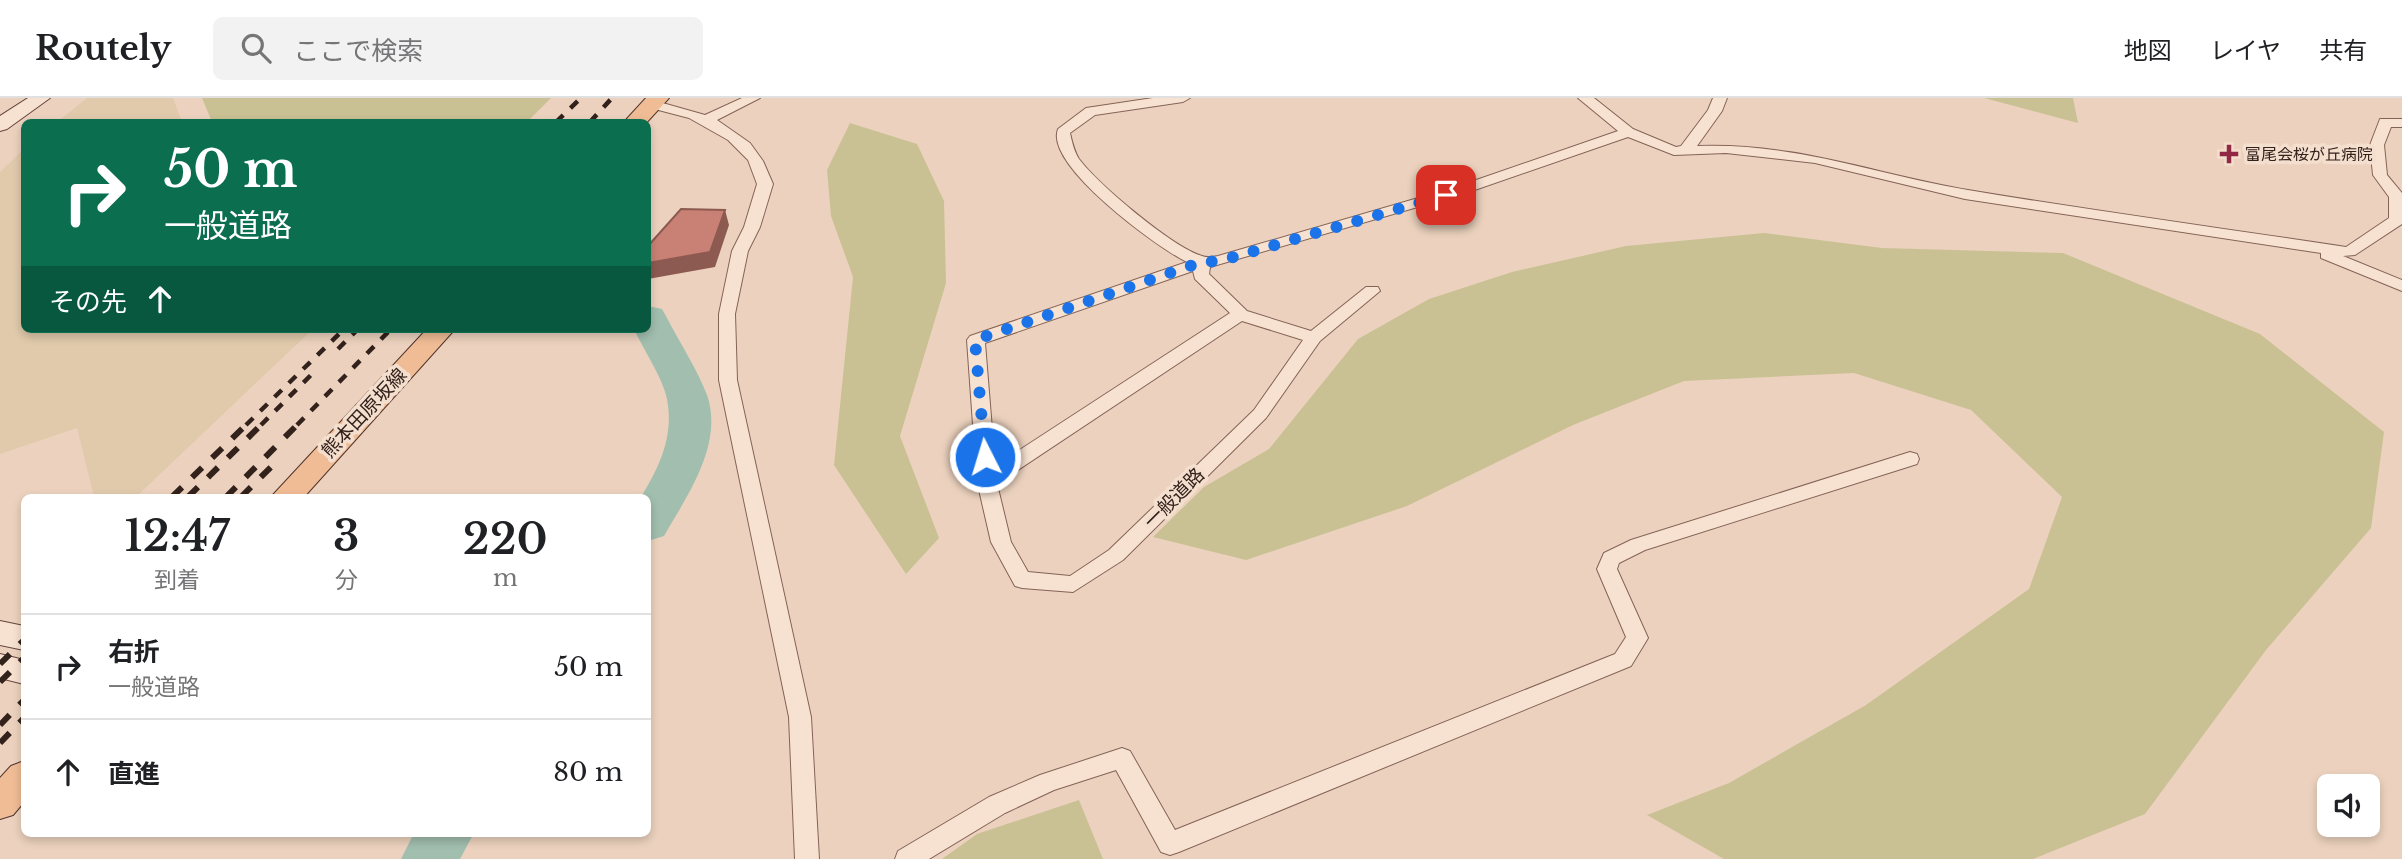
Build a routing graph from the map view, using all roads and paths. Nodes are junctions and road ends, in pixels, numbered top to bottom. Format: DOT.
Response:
graph roads {
  1 [pos="16,98"];
  2 [pos="41,98"];
  3 [pos="753,98"];
  4 [pos="1183,98"];
  5 [pos="1585,98"];
  6 [pos="1720,98"];
  7 [pos="655,101"];
  8 [pos="0,108"];
  9 [pos="638,119"];
  10 [pos="705,120"];
  11 [pos="2402,123"];
  12 [pos="0,125"];
  13 [pos="1628,132"];
  14 [pos="1686,150"];
  15 [pos="2306,248"];
  16 [pos="1202,262"];
  17 [pos="2402,286"];
  18 [pos="1372,290"];
  19 [pos="1240,314"];
  20 [pos="438,333"];
  21 [pos="1314,337"];
  22 [pos="1910,459"];
  23 [pos="987,481"];
  24 [pos="289,494"];
  25 [pos="0,633"];
  26 [pos="21,637"];
  27 [pos="0,666"];
  28 [pos="21,671"];
  29 [pos="21,780"];
  30 [pos="0,803"];
  31 [pos="807,859"];
  32 [pos="907,859"];
  1 -- 8 [label="main road"];
  2 -- 12 [label="main road"];
  3 -- 10 [label="street"];
  4 -- 16 [label="street"];
  5 -- 13 [label="street"];
  6 -- 14 [label="street"];
  7 -- 9 [label="main road"];
  7 -- 10 [label="street"];
  10 -- 31 [label="street"];
  11 -- 15 [label="street"];
  13 -- 14 [label="street"];
  13 -- 16 [label="street"];
  14 -- 15 [label="street"];
  15 -- 17 [label="street"];
  16 -- 19 [label="street"];
  16 -- 23 [label="street, 一般道路"];
  18 -- 21 [label="street"];
  19 -- 21 [label="street"];
  19 -- 23 [label="street"];
  20 -- 24 [label="main road, 熊本田原坂線"];
  21 -- 23 [label="street, 一般道路"];
  22 -- 32 [label="street"];
  25 -- 26 [label="main road"];
  27 -- 28 [label="main road"];
  29 -- 30 [label="main road"];
}
